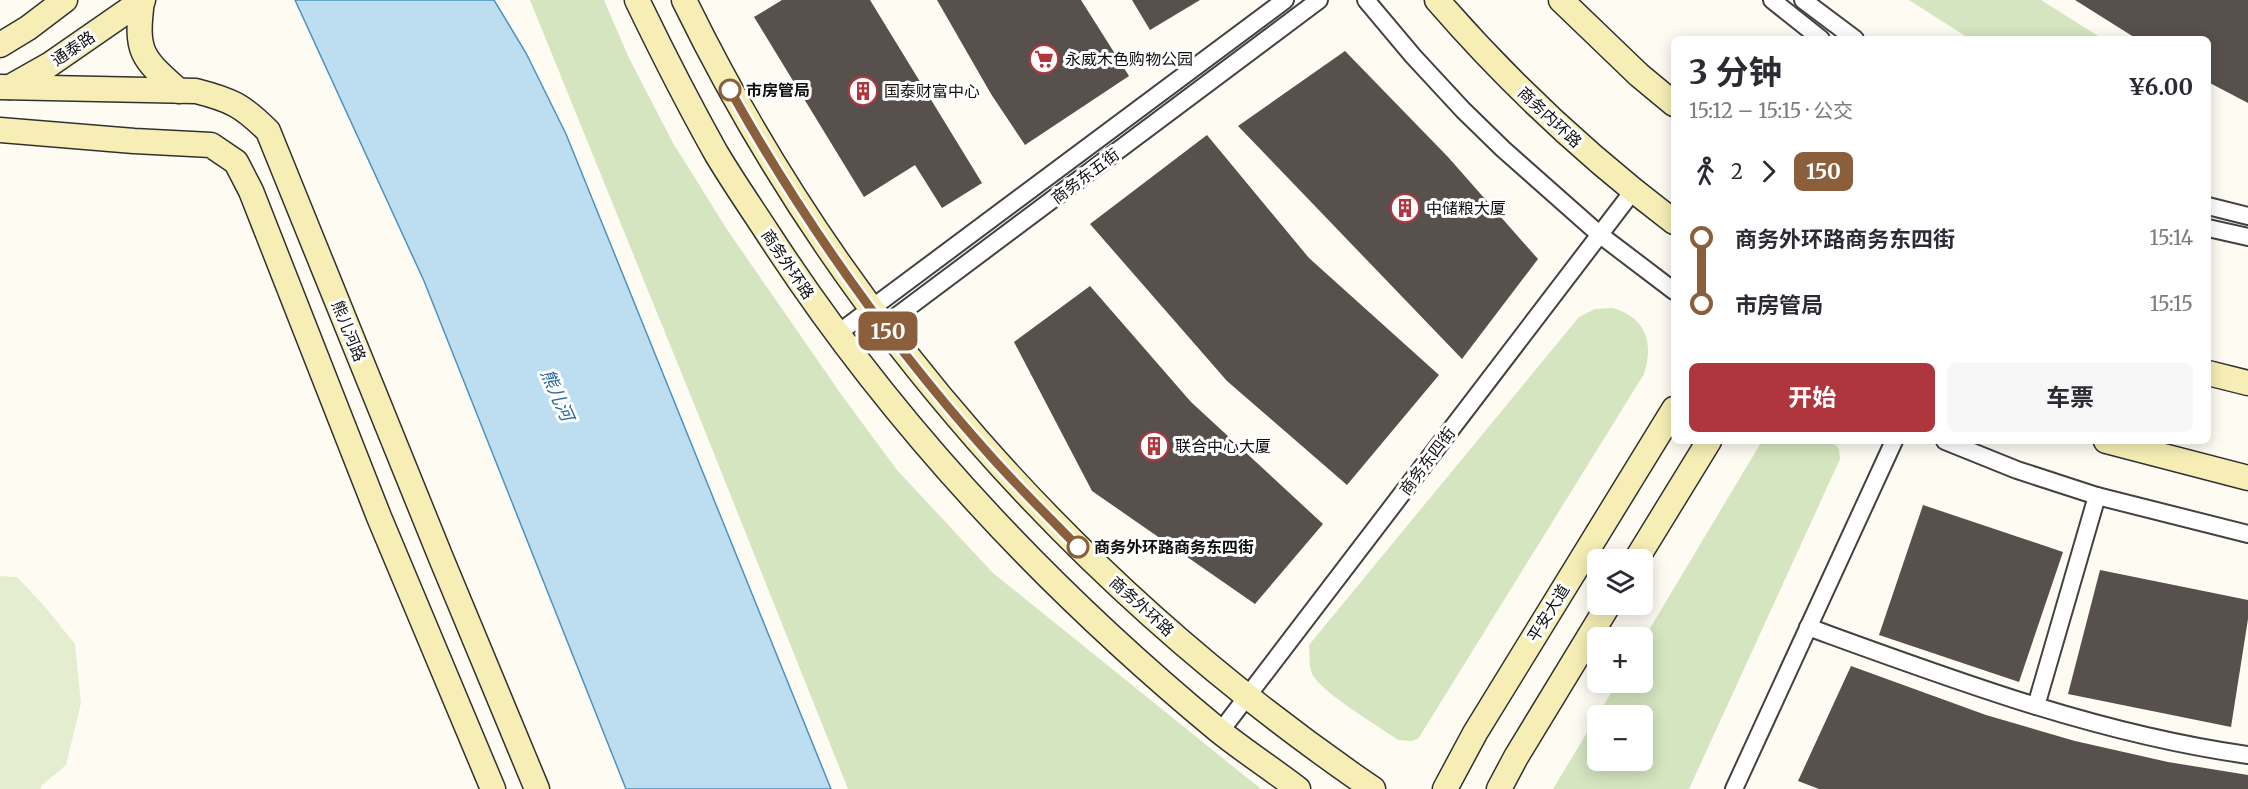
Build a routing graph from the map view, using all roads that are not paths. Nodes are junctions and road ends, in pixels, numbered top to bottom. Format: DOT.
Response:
graph roads {
  1 [pos="65,0"];
  2 [pos="142,0"];
  3 [pos="637,0"];
  4 [pos="684,0"];
  5 [pos="1285,0"];
  6 [pos="1319,0"];
  7 [pos="1366,0"];
  8 [pos="1437,0"];
  9 [pos="1562,0"];
  10 [pos="1772,0"];
  11 [pos="1803,0"];
  12 [pos="1817,36"];
  13 [pos="1851,36"];
  14 [pos="0,45"];
  15 [pos="3,89"];
  16 [pos="180,91"];
  17 [pos="1671,101"];
  18 [pos="1,127"];
  19 [pos="1633,191"];
  20 [pos="2211,207"];
  21 [pos="2248,216"];
  22 [pos="1671,220"];
  23 [pos="2211,229"];
  24 [pos="1599,234"];
  25 [pos="2248,237"];
  26 [pos="1671,289"];
  27 [pos="878,317"];
  28 [pos="844,343"];
  29 [pos="2211,374"];
  30 [pos="2248,383"];
  31 [pos="1671,414"];
  32 [pos="1707,444"];
  33 [pos="1893,444"];
  34 [pos="1952,444"];
  35 [pos="2118,444"];
  36 [pos="2248,478"];
  37 [pos="2097,496"];
  38 [pos="2248,534"];
  39 [pos="1643,549"];
  40 [pos="1602,615"];
  41 [pos="1808,627"];
  42 [pos="1247,698"];
  43 [pos="2036,706"];
  44 [pos="1220,732"];
  45 [pos="2248,755"];
  46 [pos="493,789"];
  47 [pos="537,789"];
  48 [pos="1298,789"];
  49 [pos="1373,789"];
  50 [pos="1445,789"];
  51 [pos="1499,789"];
  52 [pos="1734,789"];
  1 -- 14 [label="street"];
  2 -- 15 [label="street, 通泰路"];
  2 -- 16 [label="street"];
  3 -- 28 [label="street, 商务外环路"];
  4 -- 27 [label="street, 商务外环路"];
  5 -- 27 [label="street, 商务东五街"];
  6 -- 27 [label="street, 商务东五街"];
  7 -- 24 [label="street"];
  8 -- 19 [label="street, 商务内环路"];
  9 -- 17 [label="street"];
  10 -- 12 [label="street"];
  11 -- 13 [label="street"];
  15 -- 16 [label="street, 熊儿河路"];
  16 -- 47 [label="street, 熊儿河路"];
  18 -- 46 [label="street"];
  19 -- 22 [label="street, 商务内环路"];
  19 -- 24 [label="street, 商务东四街"];
  20 -- 21 [label="street"];
  23 -- 25 [label="street"];
  24 -- 26 [label="street"];
  24 -- 42 [label="street, 商务东四街"];
  27 -- 28 [label="street, 商务东五街"];
  27 -- 42 [label="street, 商务外环路"];
  28 -- 44 [label="street, 商务外环路"];
  29 -- 30 [label="street"];
  31 -- 50 [label="street, 平安大道"];
  32 -- 39 [label="street"];
  33 -- 41 [label="street"];
  34 -- 37 [label="street"];
  35 -- 36 [label="street"];
  37 -- 38 [label="street"];
  37 -- 43 [label="street"];
  40 -- 51 [label="street"];
  41 -- 43 [label="street"];
  41 -- 52 [label="street"];
  42 -- 44 [label="street, 商务东四街"];
  42 -- 49 [label="street, 商务外环路"];
  43 -- 45 [label="street"];
  44 -- 48 [label="street, 商务外环路"];
}
